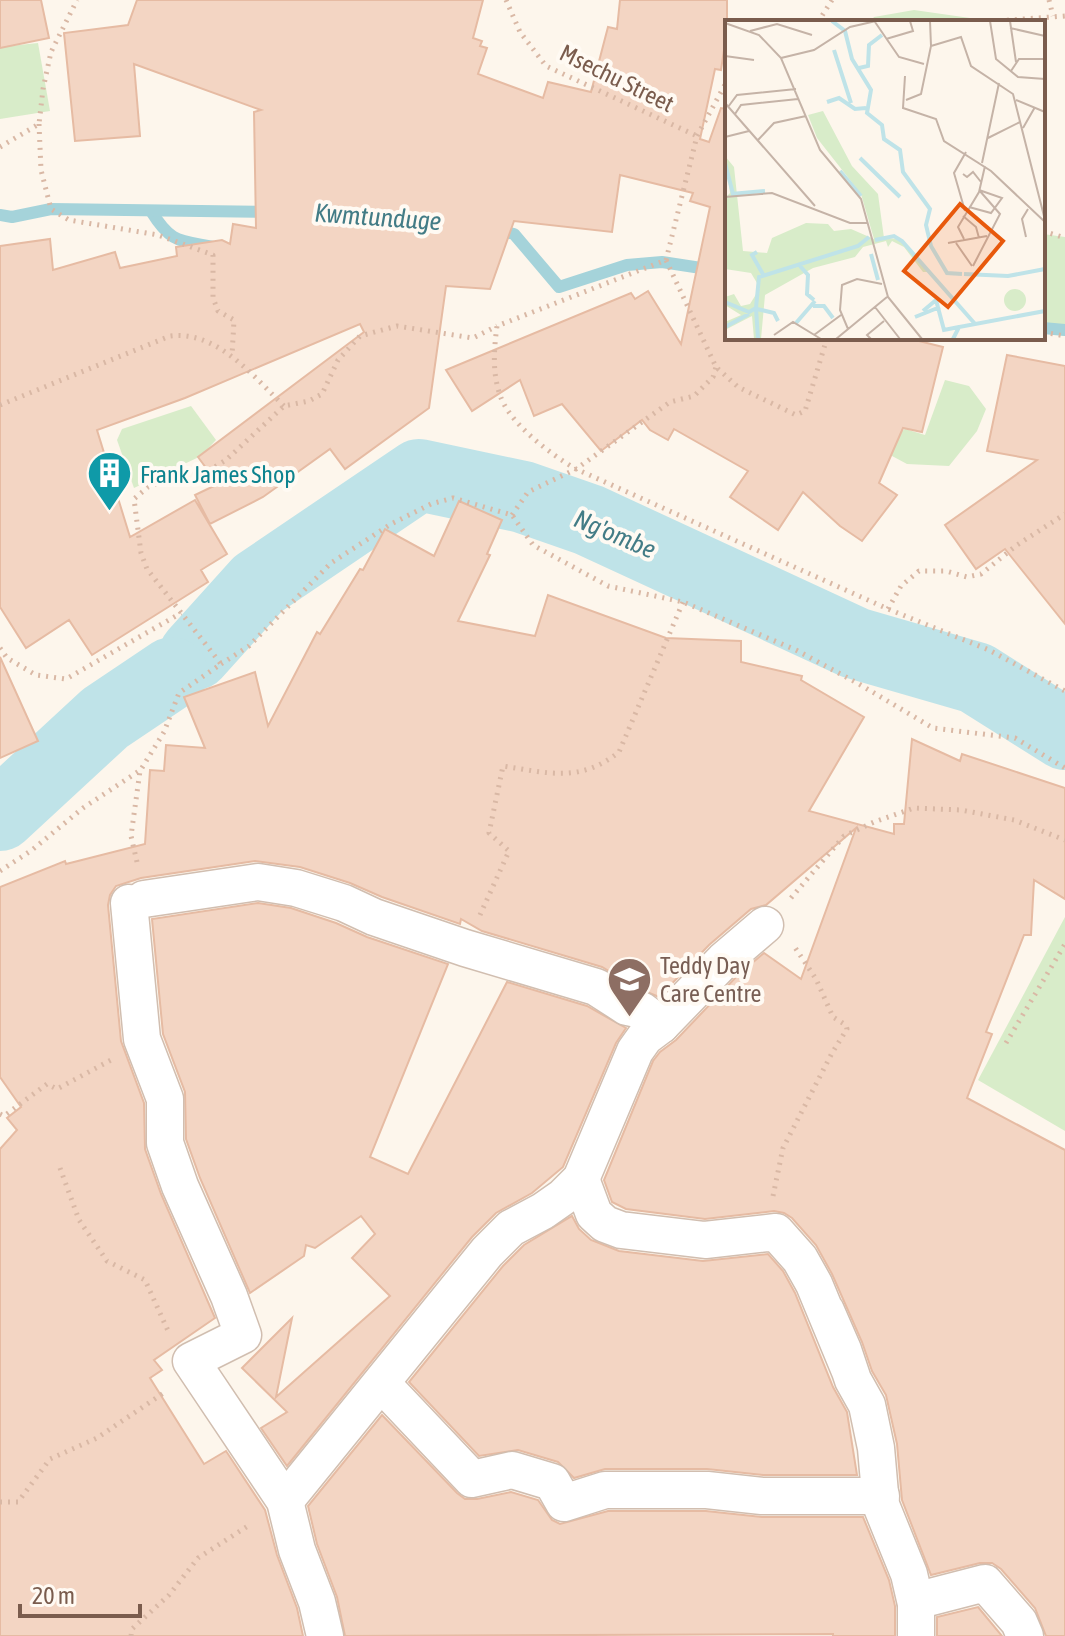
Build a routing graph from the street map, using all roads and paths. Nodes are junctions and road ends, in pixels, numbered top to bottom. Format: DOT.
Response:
graph roads {
  1 [pos="77,0"];
  2 [pos="506,0"];
  3 [pos="832,0"];
  4 [pos="1049,0"];
  5 [pos="1053,16"];
  6 [pos="1065,16"];
  7 [pos="819,20"];
  8 [pos="1006,20"];
  9 [pos="725,85"];
  10 [pos="39,124"];
  11 [pos="697,136"];
  12 [pos="0,147"];
  13 [pos="1045,232"];
  14 [pos="1065,238"];
  15 [pos="666,260"];
  16 [pos="497,326"];
  17 [pos="1045,332"];
  18 [pos="1065,336"];
  19 [pos="826,340"];
  20 [pos="232,356"];
  21 [pos="716,367"];
  22 [pos="0,405"];
  23 [pos="284,406"];
  24 [pos="576,469"];
  25 [pos="1065,514"];
  26 [pos="512,515"];
  27 [pos="683,602"];
  28 [pos="888,609"];
  29 [pos="181,613"];
  30 [pos="0,648"];
  31 [pos="221,664"];
  32 [pos="1065,691"];
  33 [pos="1065,768"];
  34 [pos="140,771"];
  35 [pos="1065,840"];
  36 [pos="0,871"];
  37 [pos="137,901"];
  38 [pos="765,925"];
  39 [pos="1065,944"];
  40 [pos="465,948"];
  41 [pos="661,1025"];
  42 [pos="142,1039"];
  43 [pos="1006,1043"];
  44 [pos="0,1114"];
  45 [pos="60,1168"];
  46 [pos="581,1179"];
  47 [pos="776,1232"];
  48 [pos="182,1351"];
  49 [pos="382,1384"];
  50 [pos="881,1496"];
  51 [pos="285,1501"];
  52 [pos="0,1502"];
  53 [pos="916,1620"];
  54 [pos="131,1636"];
  55 [pos="325,1636"];
  56 [pos="1025,1636"];
  1 -- 10 [label="path"];
  2 -- 11 [label="path, Msechu Street"];
  3 -- 7 [label="path"];
  4 -- 5 [label="path"];
  5 -- 6 [label="path"];
  5 -- 8 [label="path"];
  9 -- 11 [label="path"];
  10 -- 12 [label="path"];
  10 -- 20 [label="path"];
  11 -- 15 [label="path"];
  13 -- 14 [label="path"];
  15 -- 16 [label="path"];
  15 -- 21 [label="path"];
  16 -- 23 [label="path"];
  16 -- 24 [label="path"];
  17 -- 18 [label="path"];
  19 -- 21 [label="path"];
  20 -- 22 [label="path"];
  20 -- 23 [label="path"];
  21 -- 24 [label="path"];
  23 -- 29 [label="path"];
  24 -- 26 [label="path"];
  24 -- 28 [label="path"];
  25 -- 28 [label="path"];
  26 -- 27 [label="path"];
  26 -- 31 [label="path"];
  27 -- 33 [label="path"];
  27 -- 40 [label="path"];
  28 -- 32 [label="path"];
  29 -- 30 [label="path"];
  29 -- 31 [label="path"];
  31 -- 34 [label="path"];
  34 -- 36 [label="path"];
  34 -- 37 [label="path"];
  35 -- 38 [label="path"];
  37 -- 40 [label="street"];
  37 -- 42 [label="street"];
  38 -- 41 [label="street"];
  38 -- 47 [label="path"];
  39 -- 43 [label="path"];
  40 -- 41 [label="street"];
  41 -- 46 [label="street"];
  42 -- 44 [label="path"];
  42 -- 48 [label="street"];
  45 -- 48 [label="path"];
  46 -- 47 [label="street"];
  46 -- 49 [label="street"];
  47 -- 50 [label="street"];
  48 -- 51 [label="street"];
  48 -- 52 [label="path"];
  49 -- 50 [label="street"];
  49 -- 51 [label="street"];
  50 -- 53 [label="street"];
  51 -- 54 [label="path"];
  51 -- 55 [label="street"];
  53 -- 56 [label="street"];
}
